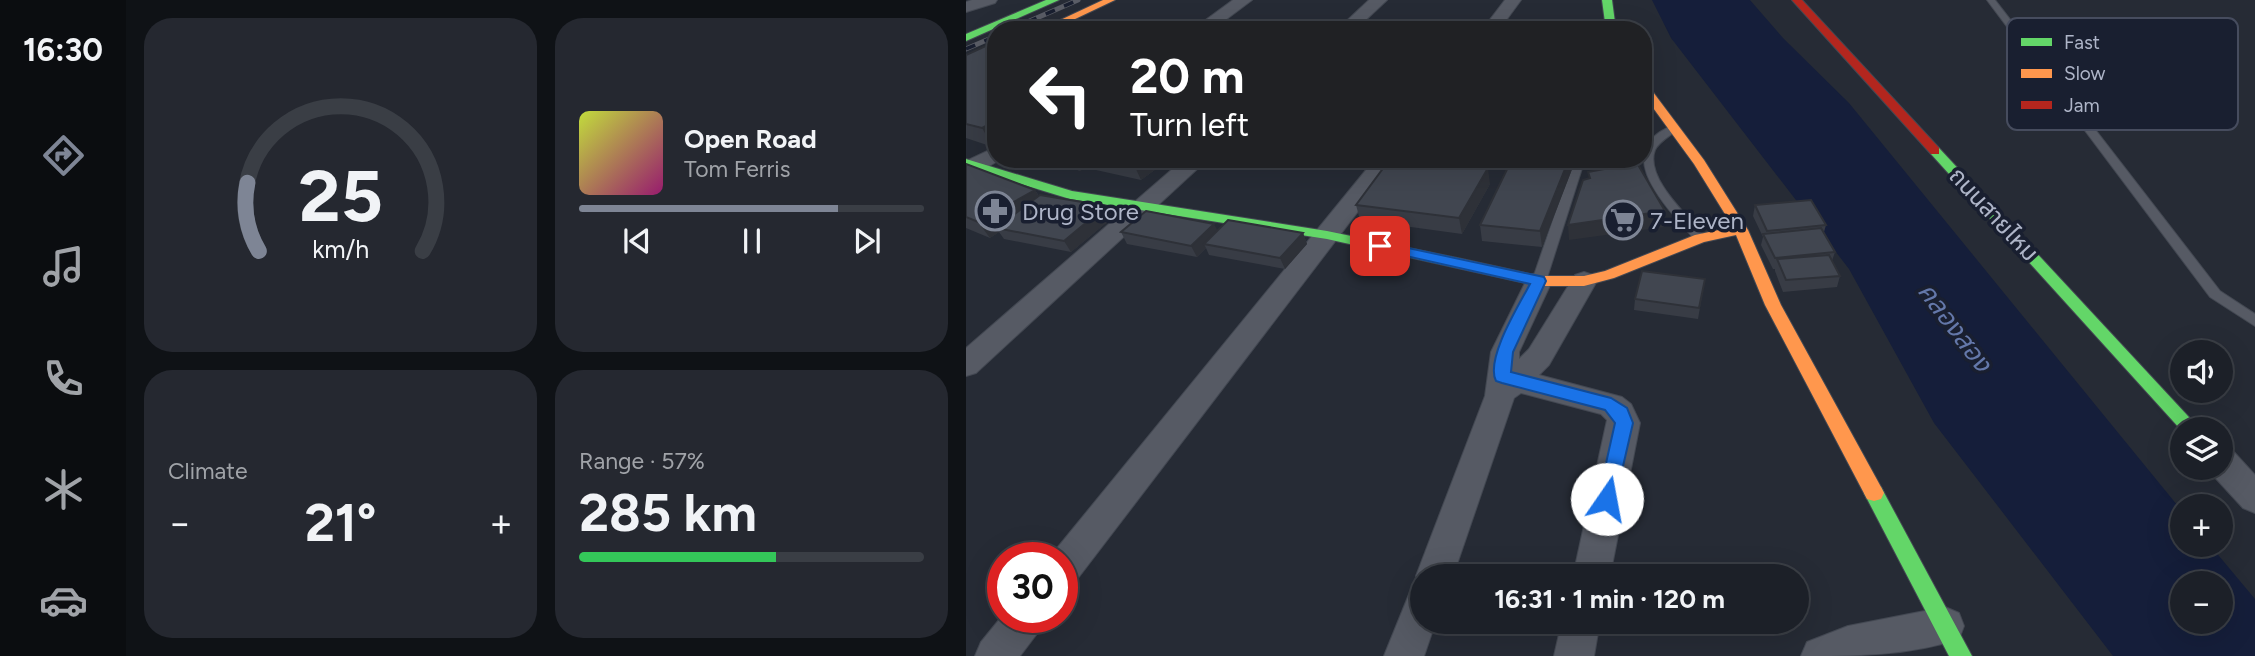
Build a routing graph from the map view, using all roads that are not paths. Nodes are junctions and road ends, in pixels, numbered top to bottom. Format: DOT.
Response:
graph roads {
  1 [pos="989,0"];
  2 [pos="1054,0"];
  3 [pos="1110,0"];
  4 [pos="1244,0"];
  5 [pos="1379,0"];
  6 [pos="1513,0"];
  7 [pos="1607,0"];
  8 [pos="1797,0"];
  9 [pos="1991,0"];
  10 [pos="966,7"];
  11 [pos="1005,21"];
  12 [pos="1064,21"];
  13 [pos="1213,21"];
  14 [pos="1355,21"];
  15 [pos="1497,21"];
  16 [pos="1610,21"];
  17 [pos="2007,21"];
  18 [pos="987,29"];
  19 [pos="966,38"];
  20 [pos="1652,98"];
  21 [pos="1674,128"];
  22 [pos="2090,130"];
  23 [pos="1652,146"];
  24 [pos="987,157"];
  25 [pos="968,164"];
  26 [pos="1187,168"];
  27 [pos="1380,168"];
  28 [pos="1577,168"];
  29 [pos="1648,168"];
  30 [pos="1141,208"];
  31 [pos="1741,230"];
  32 [pos="1327,234"];
  33 [pos="1700,238"];
  34 [pos="1539,281"];
  35 [pos="1584,281"];
  36 [pos="2255,321"];
  37 [pos="966,365"];
  38 [pos="1506,384"];
  39 [pos="2180,417"];
  40 [pos="2233,474"];
  41 [pos="2255,498"];
  42 [pos="1078,550"];
  43 [pos="1438,564"];
  44 [pos="1594,564"];
  45 [pos="1013,633"];
  46 [pos="1412,634"];
  47 [pos="1578,634"];
  48 [pos="1953,641"];
  49 [pos="995,656"];
  50 [pos="1404,656"];
  51 [pos="1574,656"];
  52 [pos="1821,656"];
  1 -- 10 [label="street"];
  2 -- 11 [label="street"];
  3 -- 12 [label="street"];
  4 -- 13 [label="street"];
  5 -- 14 [label="street"];
  6 -- 15 [label="street"];
  7 -- 16 [label="street"];
  8 -- 39 [label="street, ถนนสายไหม"];
  9 -- 17 [label="lane"];
  18 -- 19 [label="street"];
  20 -- 21 [label="street"];
  21 -- 23 [label="lane"];
  21 -- 31 [label="street"];
  22 -- 36 [label="lane"];
  24 -- 25 [label="street"];
  25 -- 30 [label="street"];
  26 -- 30 [label="street"];
  27 -- 32 [label="street"];
  28 -- 34 [label="lane"];
  29 -- 33 [label="lane"];
  30 -- 32 [label="street"];
  30 -- 37 [label="street"];
  31 -- 33 [label="street"];
  31 -- 48 [label="street"];
  32 -- 34 [label="street"];
  32 -- 42 [label="street"];
  33 -- 35 [label="street"];
  34 -- 35 [label="street"];
  34 -- 38 [label="street"];
  35 -- 38 [label="street"];
  38 -- 43 [label="street"];
  38 -- 44 [label="street"];
  40 -- 41 [label="street"];
  45 -- 49 [label="street"];
  46 -- 50 [label="street"];
  47 -- 51 [label="street"];
  48 -- 52 [label="street"];
}
